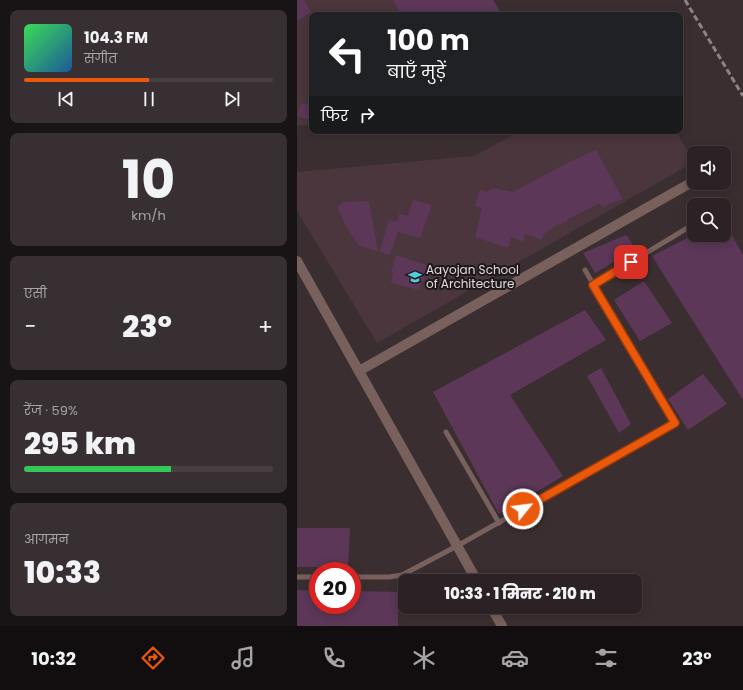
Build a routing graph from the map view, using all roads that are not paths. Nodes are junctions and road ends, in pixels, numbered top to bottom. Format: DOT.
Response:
graph roads {
  1 [pos="687,185"];
  2 [pos="687,228"];
  3 [pos="297,261"];
  4 [pos="585,270"];
  5 [pos="593,285"];
  6 [pos="359,371"];
  7 [pos="446,432"];
  8 [pos="499,523"];
  9 [pos="457,546"];
  10 [pos="473,574"];
  11 [pos="297,577"];
  12 [pos="309,577"];
  13 [pos="361,577"];
  14 [pos="495,614"];
  15 [pos="500,624"];
  1 -- 6 [label="street"];
  2 -- 5 [label="lane"];
  3 -- 6 [label="street"];
  4 -- 5 [label="lane"];
  5 -- 8 [label="lane"];
  6 -- 9 [label="street"];
  7 -- 8 [label="lane"];
  8 -- 9 [label="lane"];
  9 -- 10 [label="street"];
  9 -- 13 [label="lane"];
  11 -- 12 [label="lane"];
  14 -- 15 [label="street"];
}
